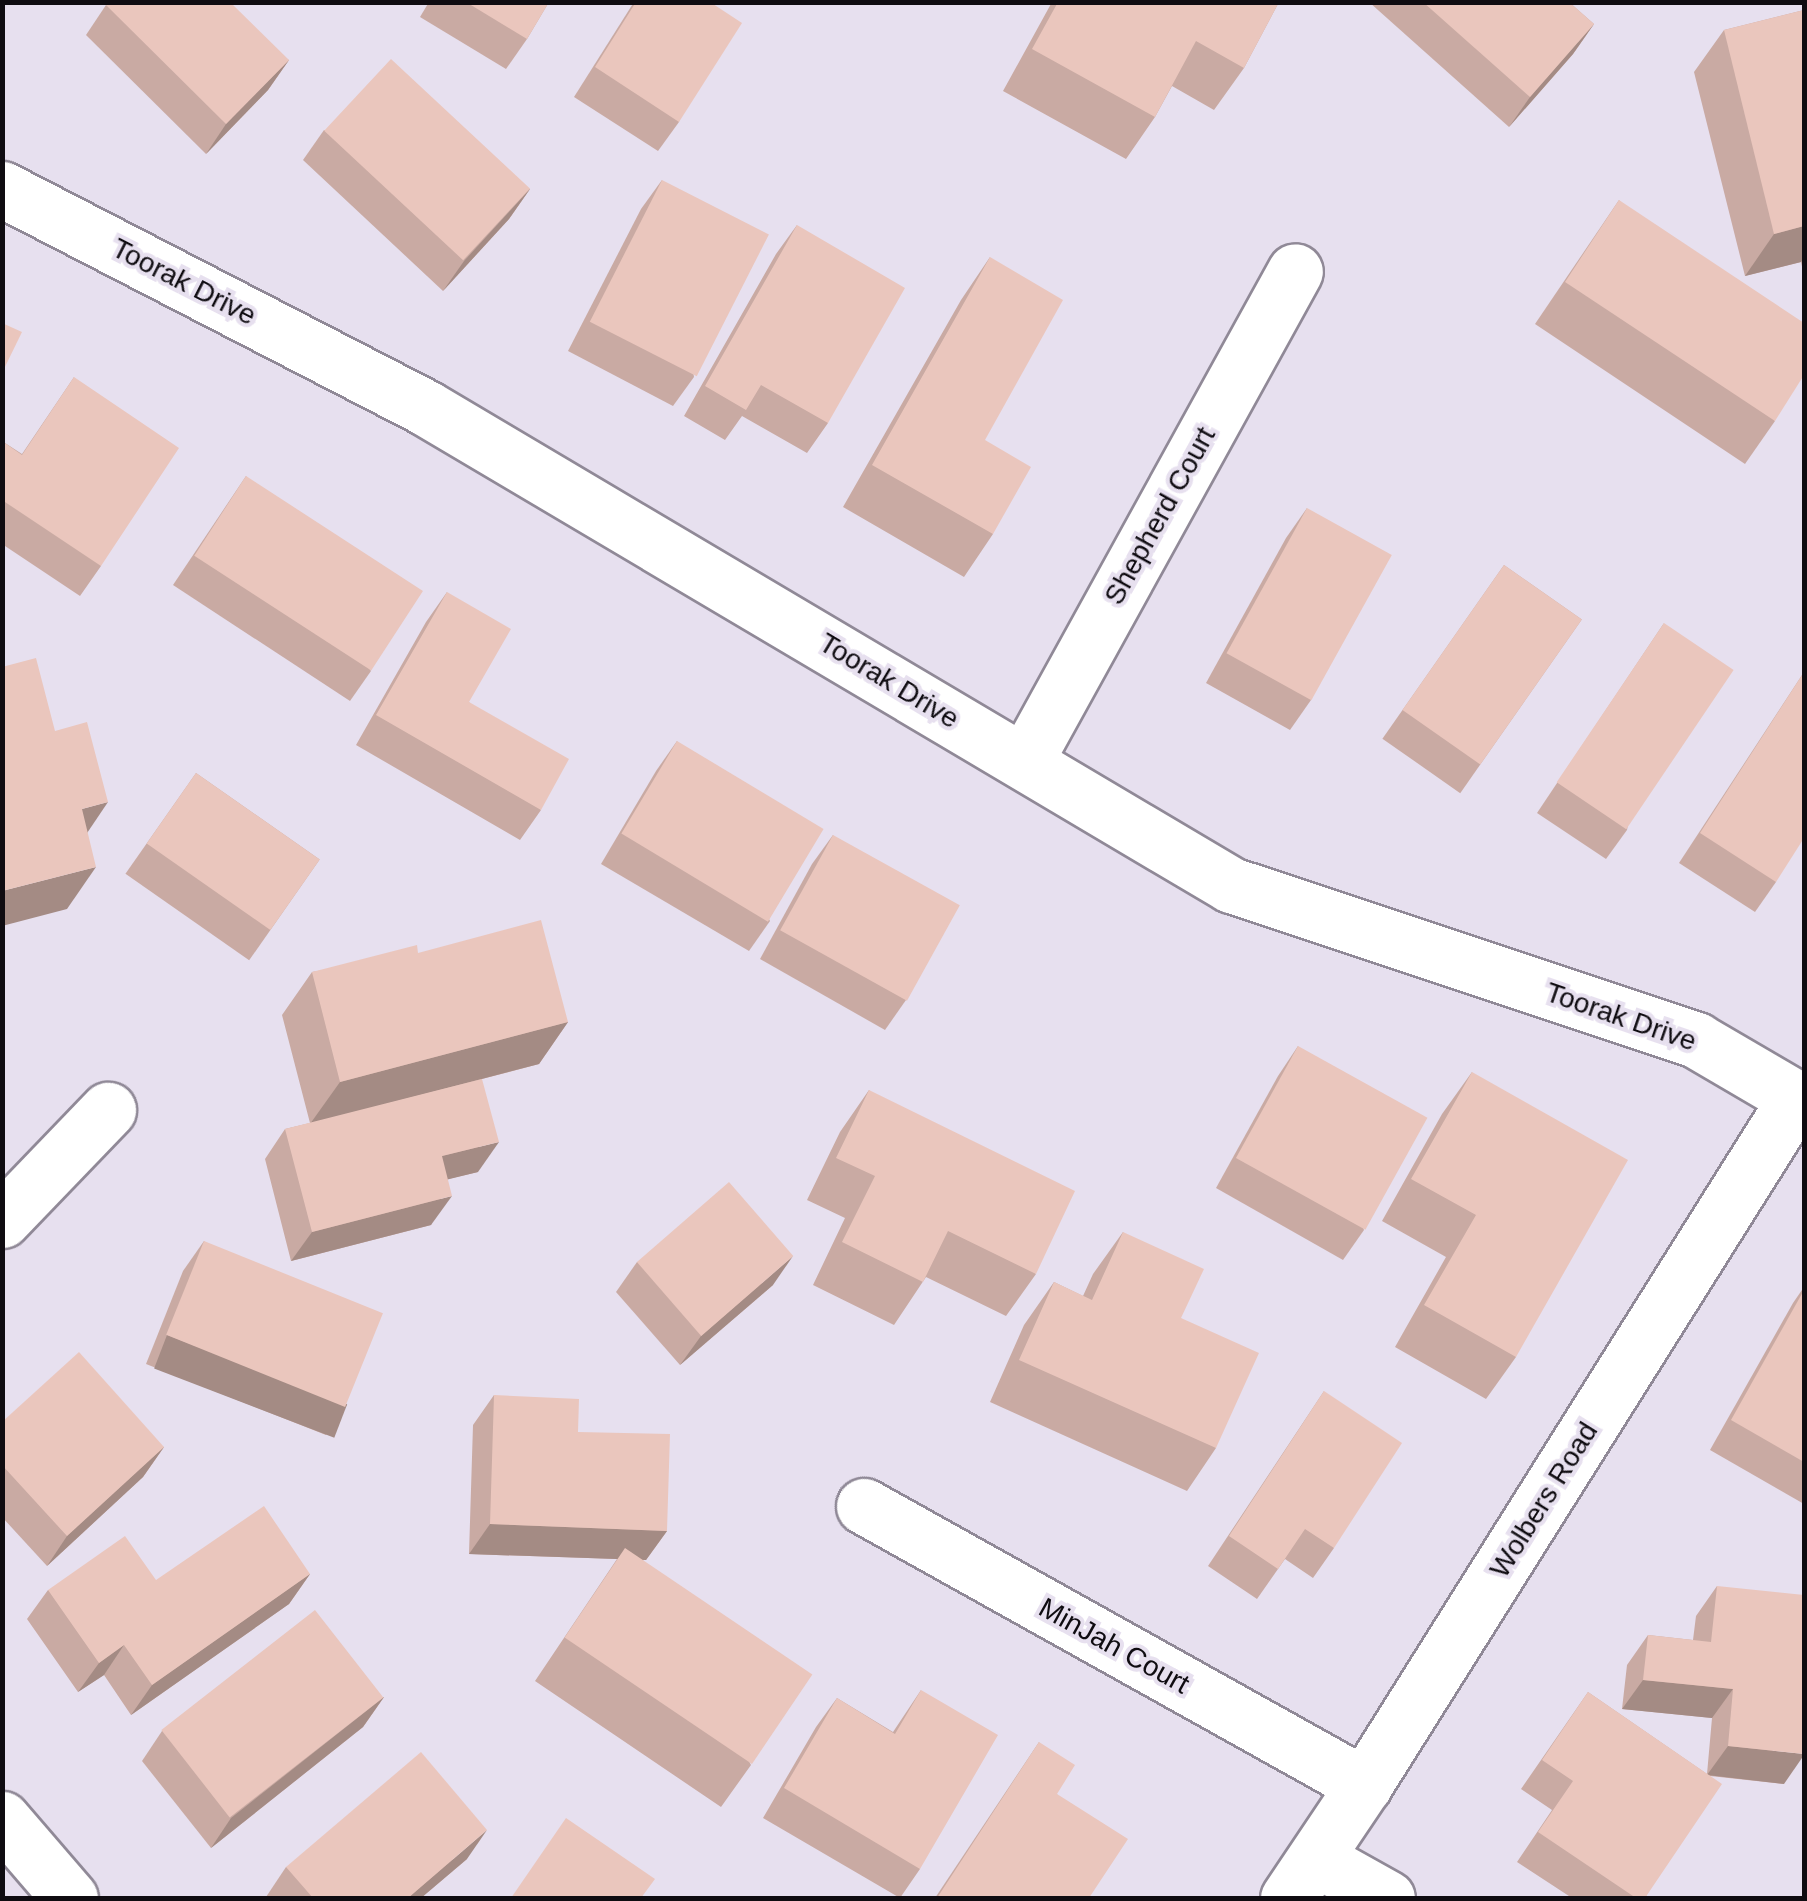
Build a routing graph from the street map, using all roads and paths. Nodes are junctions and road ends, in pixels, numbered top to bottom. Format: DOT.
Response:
graph roads {
  1 [pos="2,188"];
  2 [pos="1295,270"];
  3 [pos="1024,761"];
  4 [pos="1800,1101"];
  5 [pos="108,1110"];
  6 [pos="2,1220"];
  7 [pos="864,1506"];
  8 [pos="1364,1785"];
  9 [pos="2,1819"];
  10 [pos="1302,1879"];
  11 [pos="70,1898"];
  12 [pos="1387,1898"];
  1 -- 3 [label="street, Toorak Drive"];
  2 -- 3 [label="street, Shepherd Court"];
  3 -- 4 [label="street, Toorak Drive"];
  4 -- 8 [label="street, Wolbers Road"];
  5 -- 6 [label="street"];
  7 -- 8 [label="street, MinJah Court"];
  8 -- 10 [label="street, Wolbers Road"];
  9 -- 11 [label="street"];
  10 -- 12 [label="street"];
}
